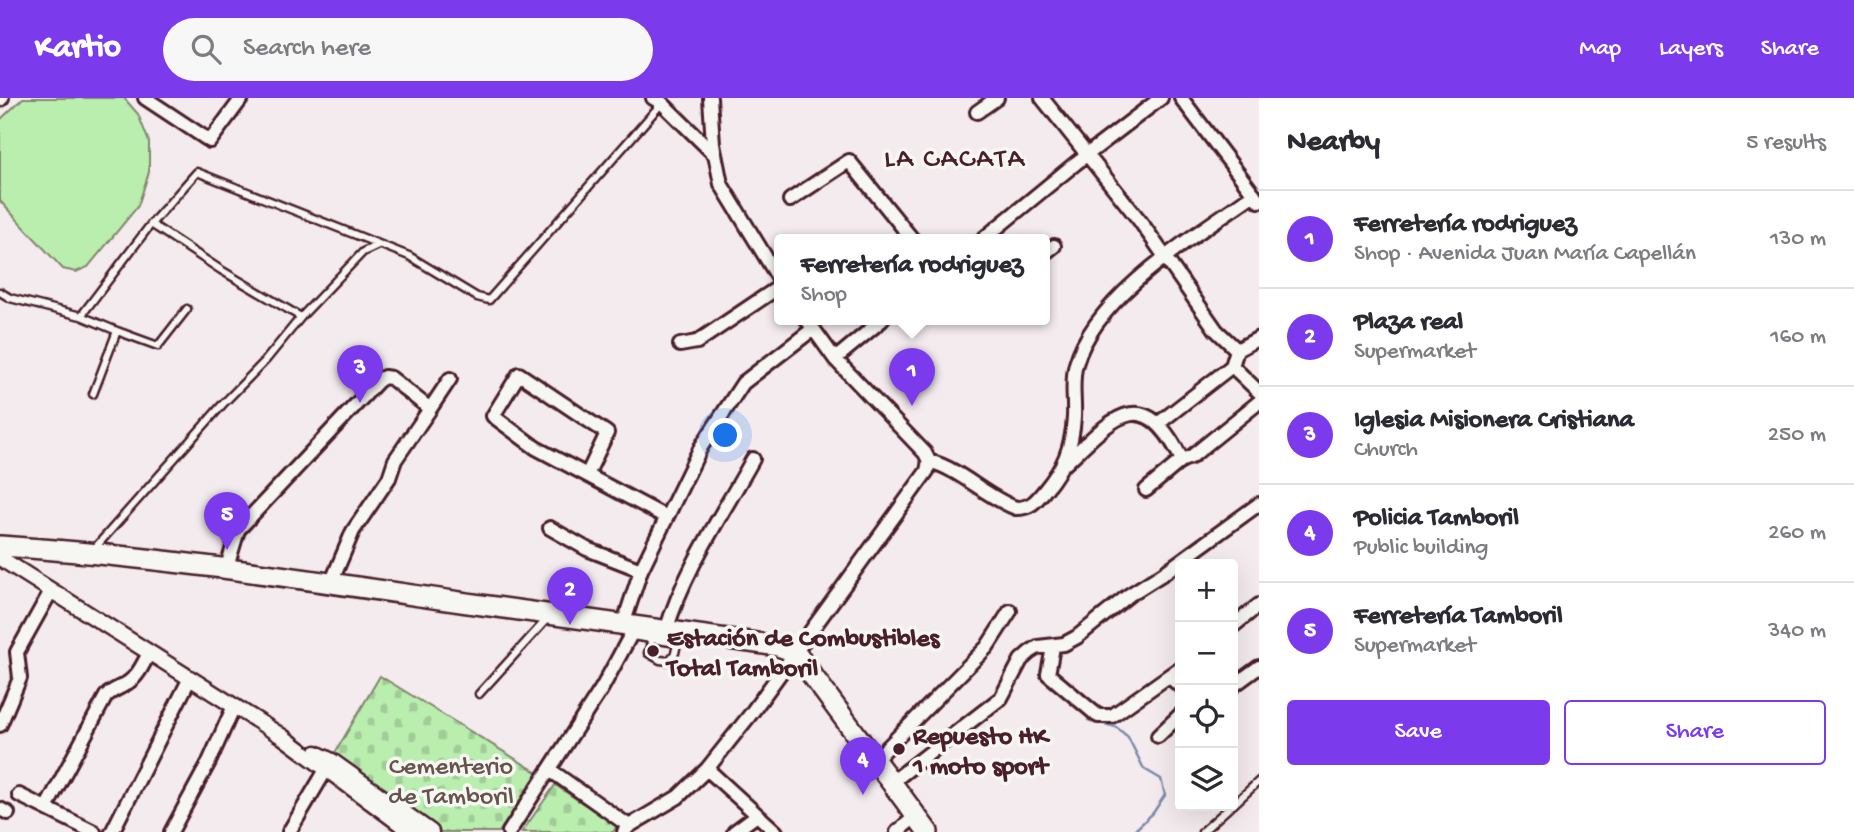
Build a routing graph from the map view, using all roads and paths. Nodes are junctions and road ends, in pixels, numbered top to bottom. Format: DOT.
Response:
graph roads {
  1 [pos="145,98"];
  2 [pos="242,98"];
  3 [pos="710,98"];
  4 [pos="997,98"];
  5 [pos="1042,98"];
  6 [pos="1161,98"];
  7 [pos="1181,98"];
  8 [pos="657,101"];
  9 [pos="977,112"];
  10 [pos="715,154"];
  11 [pos="1087,155"];
  12 [pos="1256,197"];
  13 [pos="790,200"];
  14 [pos="151,224"];
  15 [pos="908,234"];
  16 [pos="989,234"];
  17 [pos="379,245"];
  18 [pos="1166,257"];
  19 [pos="774,271"];
  20 [pos="774,290"];
  21 [pos="0,292"];
  22 [pos="187,309"];
  23 [pos="81,316"];
  24 [pos="301,317"];
  25 [pos="810,325"];
  26 [pos="876,325"];
  27 [pos="117,331"];
  28 [pos="1259,338"];
  29 [pos="680,345"];
  30 [pos="1237,350"];
  31 [pos="835,359"];
  32 [pos="1232,366"];
  33 [pos="450,379"];
  34 [pos="1259,392"];
  35 [pos="93,394"];
  36 [pos="1259,402"];
  37 [pos="430,409"];
  38 [pos="1159,423"];
  39 [pos="754,459"];
  40 [pos="1182,460"];
  41 [pos="929,461"];
  42 [pos="1064,465"];
  43 [pos="587,475"];
  44 [pos="1146,490"];
  45 [pos="1259,504"];
  46 [pos="666,517"];
  47 [pos="550,528"];
  48 [pos="0,546"];
  49 [pos="92,552"];
  50 [pos="0,558"];
  51 [pos="227,567"];
  52 [pos="641,570"];
  53 [pos="331,583"];
  54 [pos="51,591"];
  55 [pos="1259,605"];
  56 [pos="1010,611"];
  57 [pos="550,615"];
  58 [pos="1238,622"];
  59 [pos="652,633"];
  60 [pos="1053,647"];
  61 [pos="795,652"];
  62 [pos="149,653"];
  63 [pos="1259,667"];
  64 [pos="1175,672"];
  65 [pos="1170,677"];
  66 [pos="190,678"];
  67 [pos="1179,685"];
  68 [pos="1236,685"];
  69 [pos="479,694"];
  70 [pos="234,706"];
  71 [pos="1175,720"];
  72 [pos="0,725"];
  73 [pos="1158,736"];
  74 [pos="875,760"];
  75 [pos="329,765"];
  76 [pos="707,769"];
  77 [pos="550,770"];
  78 [pos="1259,781"];
  79 [pos="892,782"];
  80 [pos="19,795"];
  81 [pos="1238,800"];
  82 [pos="46,808"];
  83 [pos="1225,811"];
  84 [pos="757,815"];
  85 [pos="917,815"];
  86 [pos="626,829"];
  87 [pos="408,831"];
  88 [pos="94,832"];
  89 [pos="112,832"];
  90 [pos="171,832"];
  91 [pos="289,832"];
  92 [pos="431,832"];
  93 [pos="509,832"];
  94 [pos="734,832"];
  95 [pos="776,832"];
  96 [pos="897,832"];
  97 [pos="928,832"];
  98 [pos="1202,832"];
  1 -- 2 [label="street"];
  3 -- 10 [label="street"];
  4 -- 9 [label="street"];
  5 -- 11 [label="street"];
  6 -- 11 [label="street"];
  7 -- 12 [label="street"];
  8 -- 10 [label="street"];
  8 -- 17 [label="lane"];
  10 -- 19 [label="street"];
  11 -- 16 [label="street"];
  11 -- 18 [label="street"];
  12 -- 18 [label="street"];
  13 -- 15 [label="street"];
  14 -- 17 [label="lane"];
  14 -- 23 [label="lane"];
  14 -- 24 [label="lane"];
  17 -- 24 [label="lane"];
  18 -- 30 [label="street"];
  18 -- 42 [label="street"];
  20 -- 29 [label="street"];
  21 -- 23 [label="lane"];
  22 -- 27 [label="lane"];
  23 -- 27 [label="lane"];
  24 -- 49 [label="lane"];
  25 -- 31 [label="street"];
  25 -- 46 [label="street"];
  26 -- 31 [label="street"];
  27 -- 35 [label="lane"];
  28 -- 30 [label="street"];
  30 -- 32 [label="street"];
  31 -- 41 [label="street"];
  32 -- 34 [label="street"];
  32 -- 38 [label="street"];
  33 -- 37 [label="street"];
  36 -- 40 [label="street"];
  37 -- 51 [label="street"];
  37 -- 53 [label="street"];
  38 -- 40 [label="street"];
  38 -- 42 [label="street"];
  39 -- 59 [label="street"];
  40 -- 44 [label="street"];
  41 -- 42 [label="street"];
  41 -- 61 [label="street"];
  43 -- 43 [label="street"];
  43 -- 46 [label="street"];
  45 -- 60 [label="street"];
  46 -- 52 [label="street"];
  47 -- 52 [label="street"];
  48 -- 49 [label="main road"];
  49 -- 51 [label="main road"];
  50 -- 54 [label="street"];
  51 -- 53 [label="main road"];
  52 -- 59 [label="street"];
  53 -- 57 [label="main road"];
  54 -- 62 [label="street"];
  54 -- 72 [label="street"];
  55 -- 58 [label="street"];
  56 -- 74 [label="street"];
  57 -- 59 [label="main road"];
  57 -- 69 [label="lane"];
  59 -- 61 [label="main road"];
  59 -- 77 [label="street"];
  60 -- 65 [label="street"];
  60 -- 79 [label="street"];
  61 -- 74 [label="main road"];
  61 -- 76 [label="street"];
  62 -- 66 [label="street"];
  62 -- 82 [label="street"];
  63 -- 68 [label="street"];
  64 -- 65 [label="street"];
  65 -- 67 [label="street"];
  66 -- 70 [label="street"];
  66 -- 89 [label="street"];
  70 -- 75 [label="street"];
  70 -- 90 [label="street"];
  71 -- 73 [label="street"];
  74 -- 79 [label="main road"];
  75 -- 87 [label="street"];
  75 -- 91 [label="street"];
  75 -- 92 [label="street"];
  76 -- 84 [label="street"];
  76 -- 86 [label="street"];
  77 -- 86 [label="street"];
  77 -- 93 [label="street"];
  78 -- 81 [label="lane"];
  79 -- 85 [label="main road"];
  80 -- 82 [label="street"];
  82 -- 88 [label="street"];
  83 -- 98 [label="lane"];
  84 -- 94 [label="street"];
  84 -- 95 [label="street"];
  85 -- 96 [label="street"];
  85 -- 97 [label="main road"];
}
